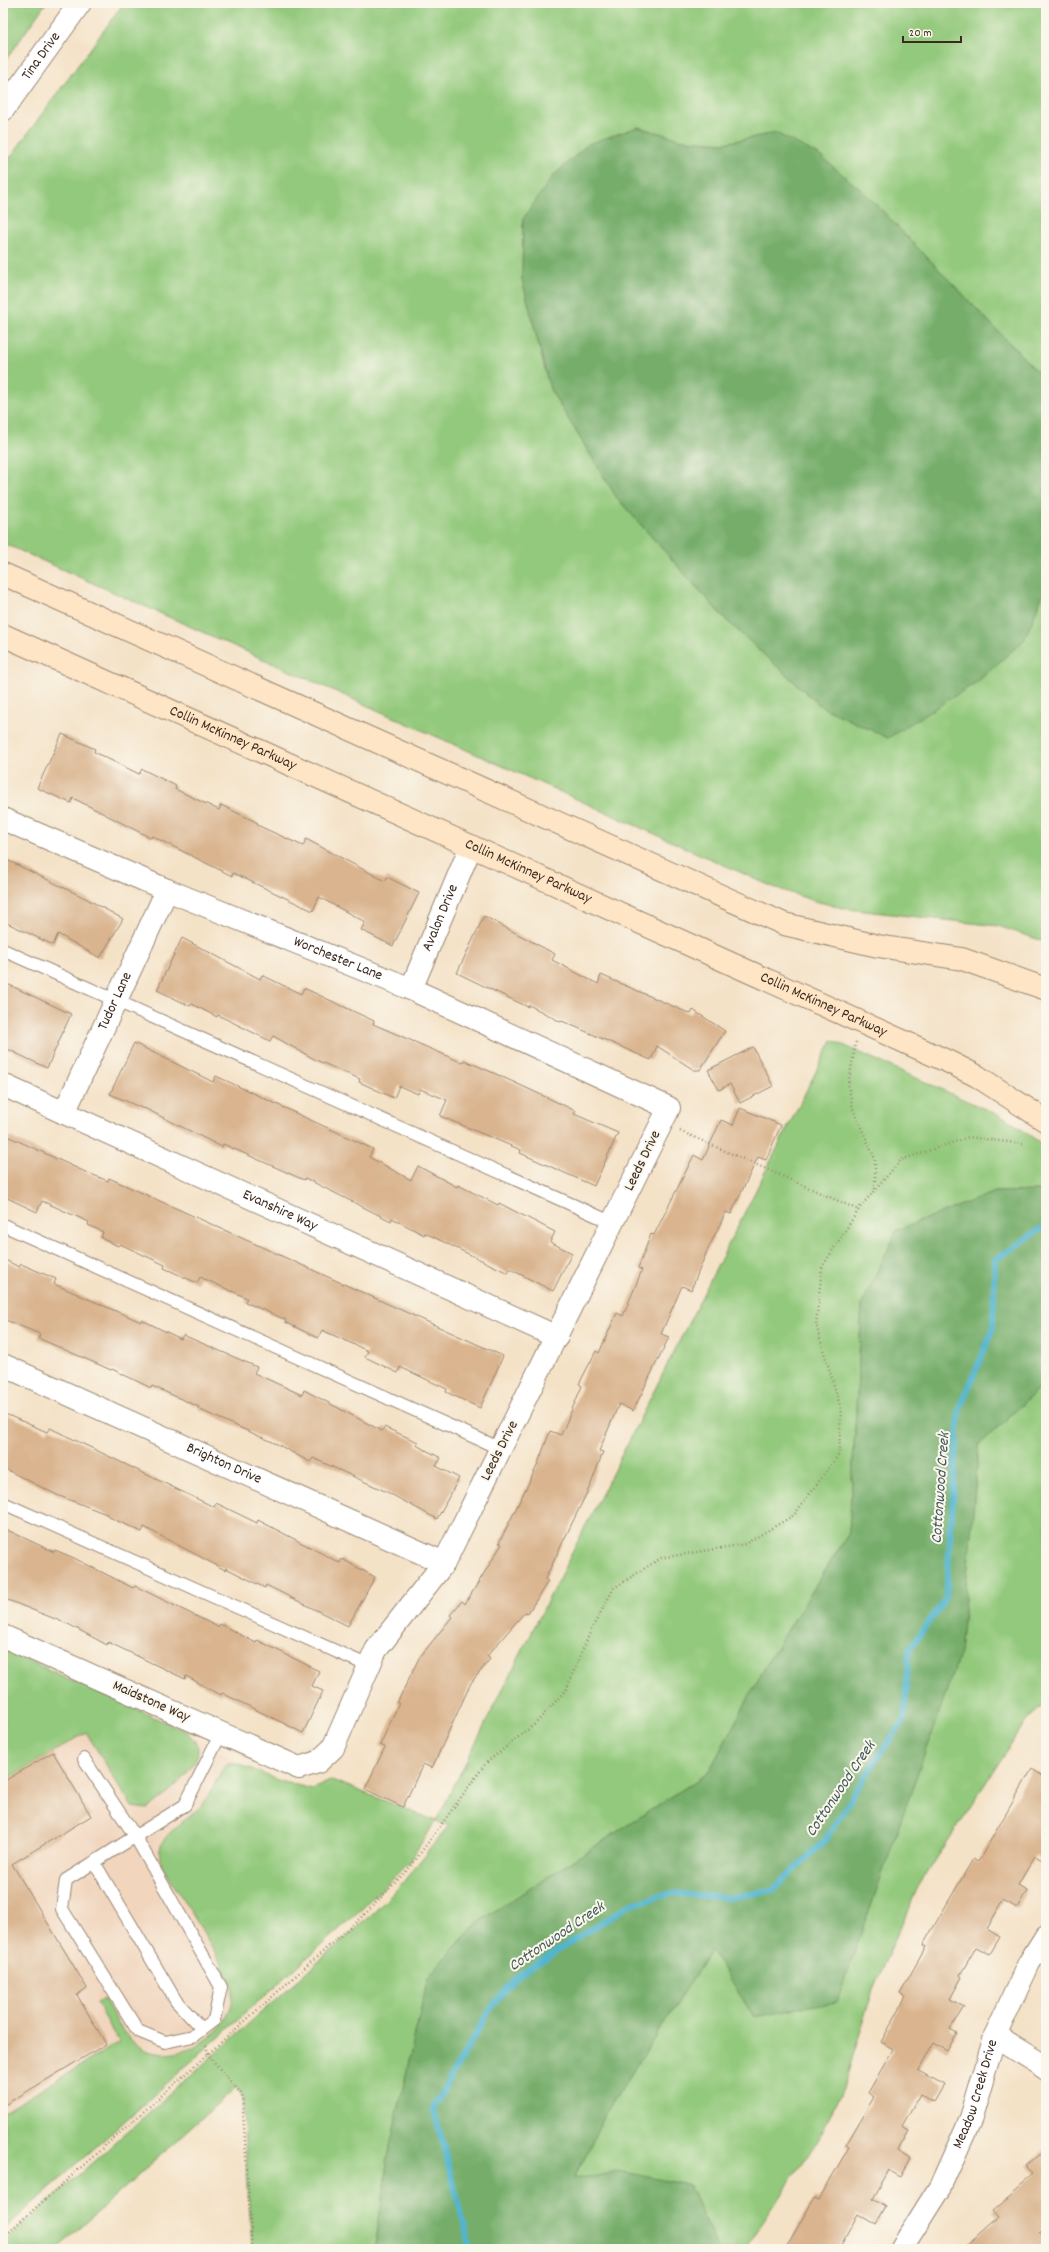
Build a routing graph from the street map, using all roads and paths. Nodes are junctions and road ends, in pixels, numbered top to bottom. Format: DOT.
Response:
graph roads {
  1 [pos="80,3"];
  2 [pos="3,110"];
  3 [pos="3,574"];
  4 [pos="3,635"];
  5 [pos="3,819"];
  6 [pos="471,846"];
  7 [pos="167,890"];
  8 [pos="3,950"];
  9 [pos="411,989"];
  10 [pos="1046,989"];
  11 [pos="116,1000"];
  12 [pos="863,1023"];
  13 [pos="3,1085"];
  14 [pos="64,1112"];
  15 [pos="665,1115"];
  16 [pos="1046,1121"];
  17 [pos="1023,1144"];
  18 [pos="875,1190"];
  19 [pos="859,1210"];
  20 [pos="613,1223"];
  21 [pos="3,1225"];
  22 [pos="557,1337"];
  23 [pos="3,1365"];
  24 [pos="501,1449"];
  25 [pos="3,1503"];
  26 [pos="444,1563"];
  27 [pos="3,1636"];
  28 [pos="369,1666"];
  29 [pos="221,1733"];
  30 [pos="84,1759"];
  31 [pos="299,1768"];
  32 [pos="135,1836"];
  33 [pos="94,1862"];
  34 [pos="1046,1936"];
  35 [pos="202,2029"];
  36 [pos="995,2036"];
  37 [pos="208,2055"];
  38 [pos="1046,2069"];
  39 [pos="3,2237"];
  40 [pos="252,2249"];
  41 [pos="901,2249"];
  1 -- 2 [label="street, Tina Drive"];
  3 -- 10 [label="street"];
  4 -- 6 [label="street, Collin McKinney Parkway"];
  5 -- 7 [label="street, Worchester Lane"];
  6 -- 9 [label="street, Avalon Drive"];
  6 -- 12 [label="street, Collin McKinney Parkway"];
  7 -- 9 [label="street, Worchester Lane"];
  7 -- 11 [label="street, Tudor Lane"];
  8 -- 11 [label="lane"];
  9 -- 15 [label="street, Worchester Lane"];
  11 -- 14 [label="street, Tudor Lane"];
  11 -- 20 [label="lane"];
  12 -- 16 [label="street, Collin McKinney Parkway"];
  12 -- 18 [label="path"];
  13 -- 14 [label="street, Evanshire Way"];
  14 -- 22 [label="street, Evanshire Way"];
  15 -- 19 [label="path"];
  15 -- 20 [label="street, Leeds Drive"];
  17 -- 18 [label="path"];
  18 -- 19 [label="path"];
  19 -- 37 [label="path"];
  20 -- 22 [label="street, Leeds Drive"];
  21 -- 24 [label="lane"];
  22 -- 24 [label="street, Leeds Drive"];
  23 -- 26 [label="street, Brighton Drive"];
  24 -- 26 [label="street, Leeds Drive"];
  25 -- 28 [label="lane"];
  26 -- 28 [label="street, Leeds Drive"];
  27 -- 29 [label="street, Maidstone Way"];
  28 -- 31 [label="street, Leeds Drive"];
  29 -- 31 [label="street, Maidstone Way"];
  29 -- 32 [label="lane"];
  30 -- 32 [label="lane"];
  32 -- 33 [label="lane"];
  32 -- 35 [label="lane"];
  33 -- 35 [label="lane"];
  33 -- 35 [label="lane"];
  34 -- 36 [label="street, Meadow Creek Drive"];
  36 -- 38 [label="street"];
  36 -- 41 [label="street, Meadow Creek Drive"];
  37 -- 39 [label="path"];
  37 -- 40 [label="path"];
}
